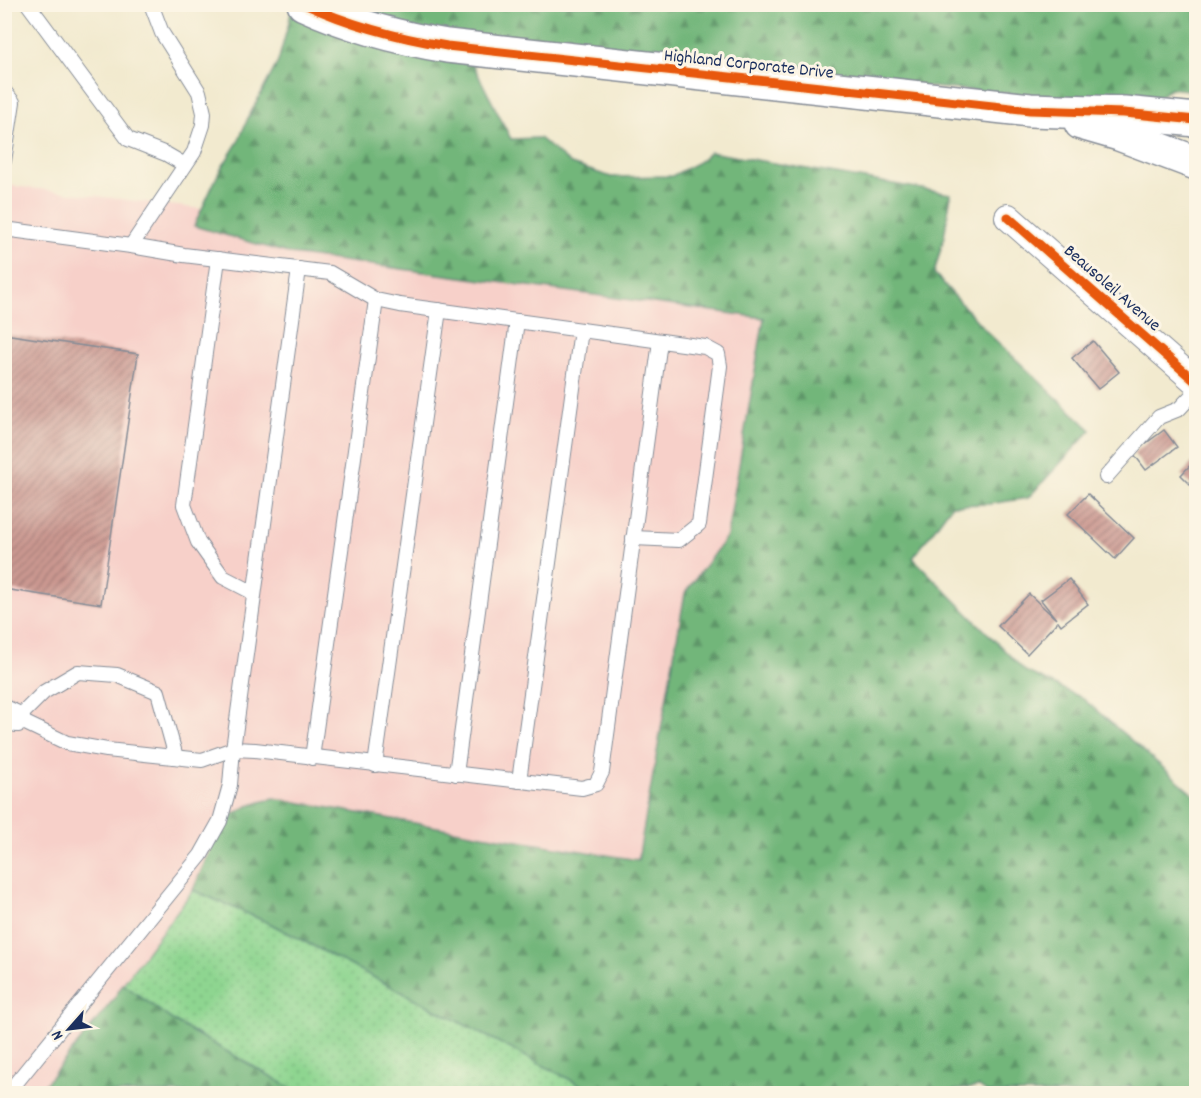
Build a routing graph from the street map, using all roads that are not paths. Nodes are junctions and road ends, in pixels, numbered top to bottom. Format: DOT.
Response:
graph roads {
  1 [pos="28,4"];
  2 [pos="151,4"];
  3 [pos="304,4"];
  4 [pos="4,91"];
  5 [pos="1030,110"];
  6 [pos="1197,120"];
  7 [pos="4,161"];
  8 [pos="1197,163"];
  9 [pos="185,165"];
  10 [pos="1008,217"];
  11 [pos="4,229"];
  12 [pos="131,246"];
  13 [pos="218,259"];
  14 [pos="299,268"];
  15 [pos="376,300"];
  16 [pos="439,310"];
  17 [pos="517,321"];
  18 [pos="581,330"];
  19 [pos="660,341"];
  20 [pos="1197,382"];
  21 [pos="1197,391"];
  22 [pos="1106,477"];
  23 [pos="633,538"];
  24 [pos="254,593"];
  25 [pos="10,716"];
  26 [pos="233,749"];
  27 [pos="176,757"];
  28 [pos="312,758"];
  29 [pos="375,765"];
  30 [pos="456,774"];
  31 [pos="519,781"];
  32 [pos="7,1094"];
  1 -- 9 [label="lane"];
  2 -- 9 [label="lane"];
  3 -- 5 [label="street, Highland Corporate Drive"];
  4 -- 7 [label="lane"];
  5 -- 6 [label="street, Highland Corporate Drive"];
  5 -- 8 [label="street, Highland Corporate Drive"];
  9 -- 12 [label="lane"];
  10 -- 20 [label="street, Beausoleil Avenue"];
  11 -- 12 [label="lane"];
  12 -- 13 [label="lane"];
  13 -- 14 [label="lane"];
  13 -- 24 [label="lane"];
  14 -- 15 [label="lane"];
  14 -- 24 [label="lane"];
  15 -- 16 [label="lane"];
  15 -- 28 [label="lane"];
  16 -- 17 [label="lane"];
  16 -- 29 [label="lane"];
  17 -- 18 [label="lane"];
  17 -- 30 [label="lane"];
  18 -- 19 [label="lane"];
  18 -- 31 [label="lane"];
  19 -- 23 [label="lane"];
  19 -- 23 [label="lane"];
  21 -- 22 [label="lane"];
  23 -- 31 [label="lane"];
  24 -- 26 [label="lane"];
  25 -- 27 [label="lane"];
  25 -- 27 [label="lane"];
  26 -- 27 [label="lane"];
  26 -- 28 [label="lane"];
  26 -- 32 [label="lane"];
  28 -- 29 [label="lane"];
  29 -- 30 [label="lane"];
  30 -- 31 [label="lane"];
}
